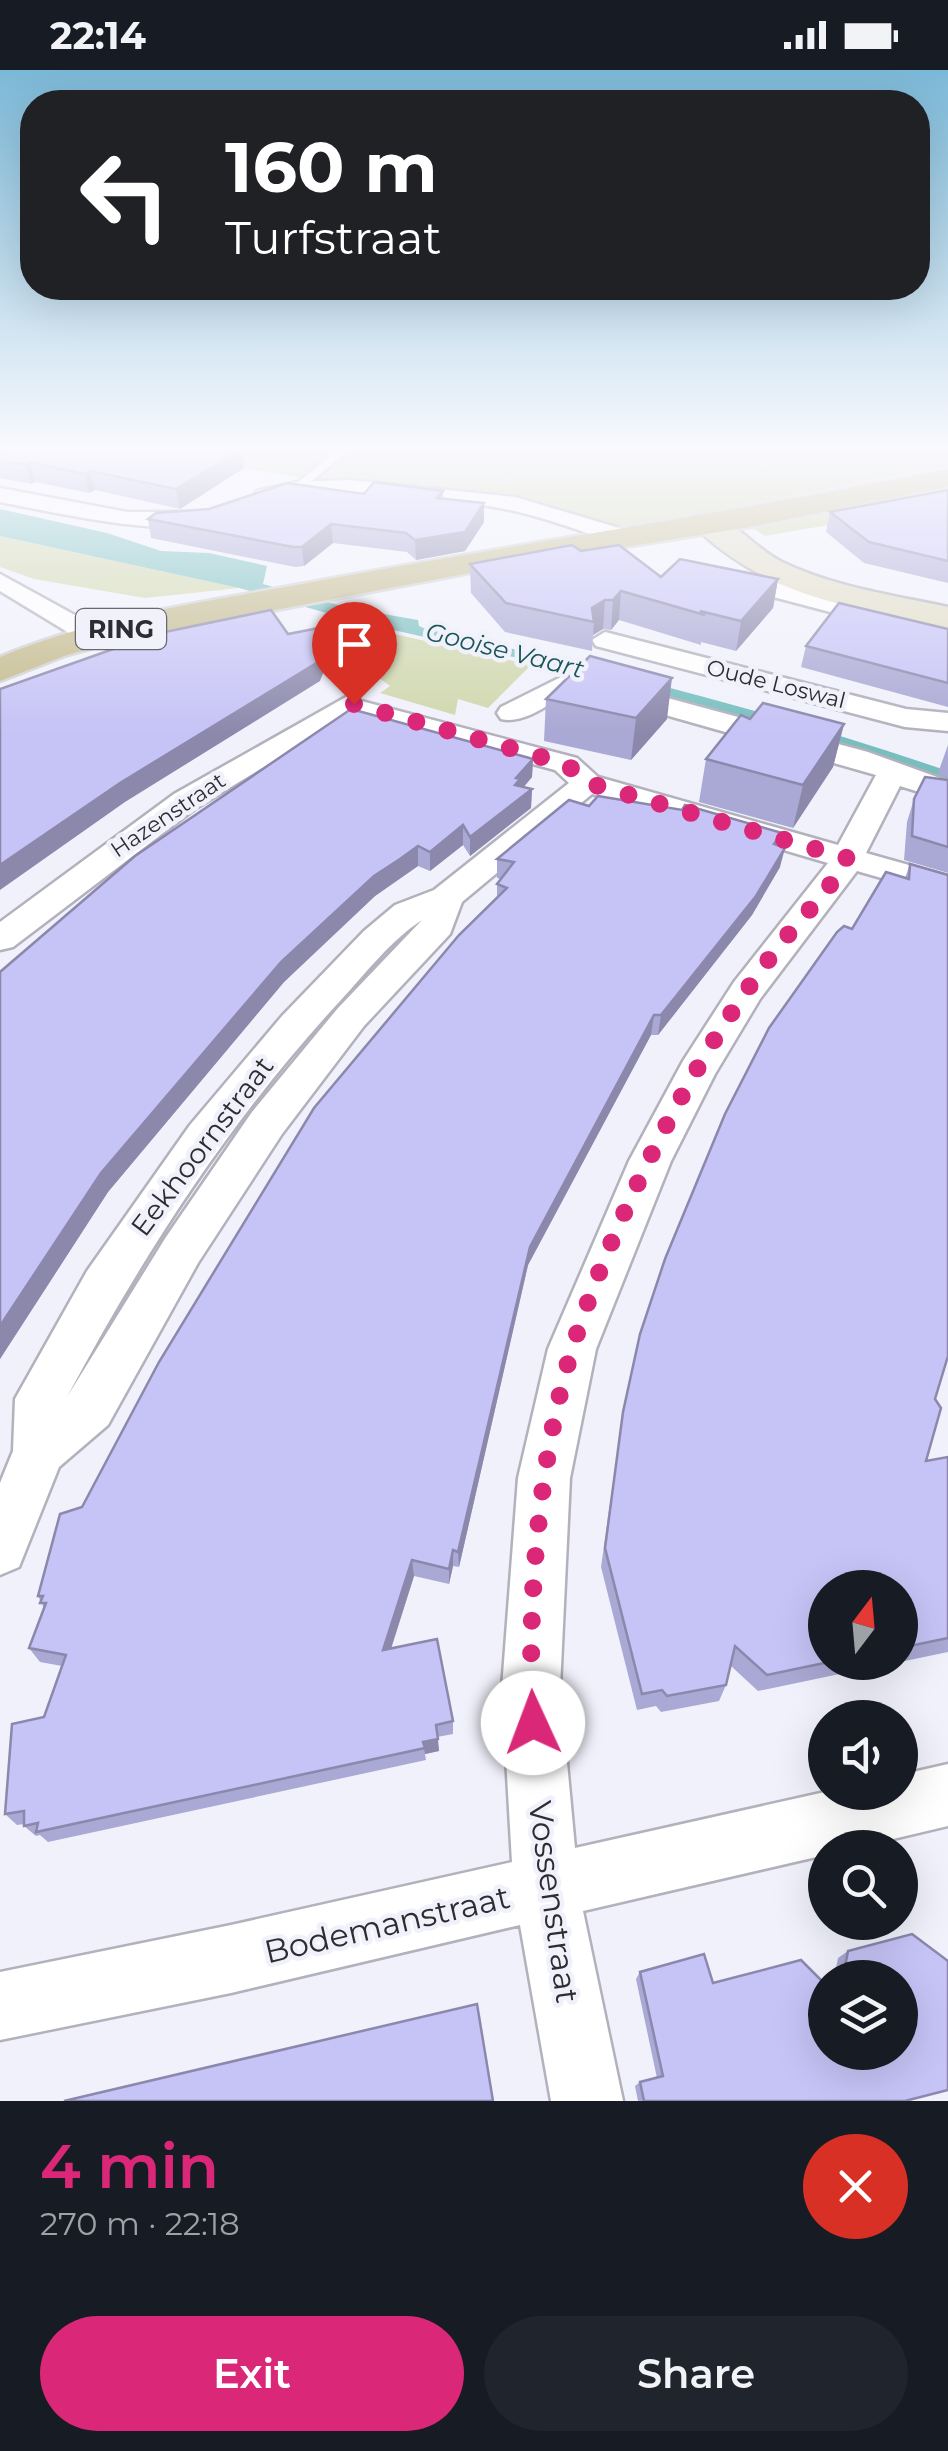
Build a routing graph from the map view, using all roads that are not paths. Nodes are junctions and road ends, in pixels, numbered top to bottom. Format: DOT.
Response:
graph roads {
  1 [pos="524,545"];
  2 [pos="581,545"];
  3 [pos="734,545"];
  4 [pos="511,555"];
  5 [pos="773,571"];
  6 [pos="5,599"];
  7 [pos="948,618"];
  8 [pos="948,635"];
  9 [pos="94,636"];
  10 [pos="605,640"];
  11 [pos="54,647"];
  12 [pos="0,670"];
  13 [pos="511,712"];
  14 [pos="948,722"];
  15 [pos="895,775"];
  16 [pos="588,783"];
  17 [pos="948,792"];
  18 [pos="847,858"];
  19 [pos="948,887"];
  20 [pos="0,940"];
  21 [pos="0,1548"];
  22 [pos="948,1796"];
  23 [pos="546,1888"];
  24 [pos="0,2006"];
  25 [pos="587,2101"];
  1 -- 4 [label="street"];
  2 -- 4 [label="main road, RING"];
  3 -- 5 [label="street"];
  4 -- 9 [label="main road, RING"];
  5 -- 7 [label="street"];
  5 -- 8 [label="street"];
  6 -- 9 [label="street"];
  6 -- 11 [label="street"];
  9 -- 11 [label="main road, RING"];
  10 -- 14 [label="street, Oude Loswal"];
  11 -- 12 [label="main road, RING"];
  13 -- 15 [label="street, Oude Loswal"];
  15 -- 17 [label="street, Oude Loswal"];
  15 -- 18 [label="street, Vossenstraat"];
  16 -- 18 [label="street"];
  16 -- 20 [label="street, Hazenstraat"];
  16 -- 21 [label="street, Eekhoornstraat"];
  18 -- 19 [label="street"];
  18 -- 23 [label="street, Vossenstraat"];
  22 -- 23 [label="street, Bodemanstraat"];
  23 -- 24 [label="street, Bodemanstraat"];
  23 -- 25 [label="street, Vossenstraat"];
}
